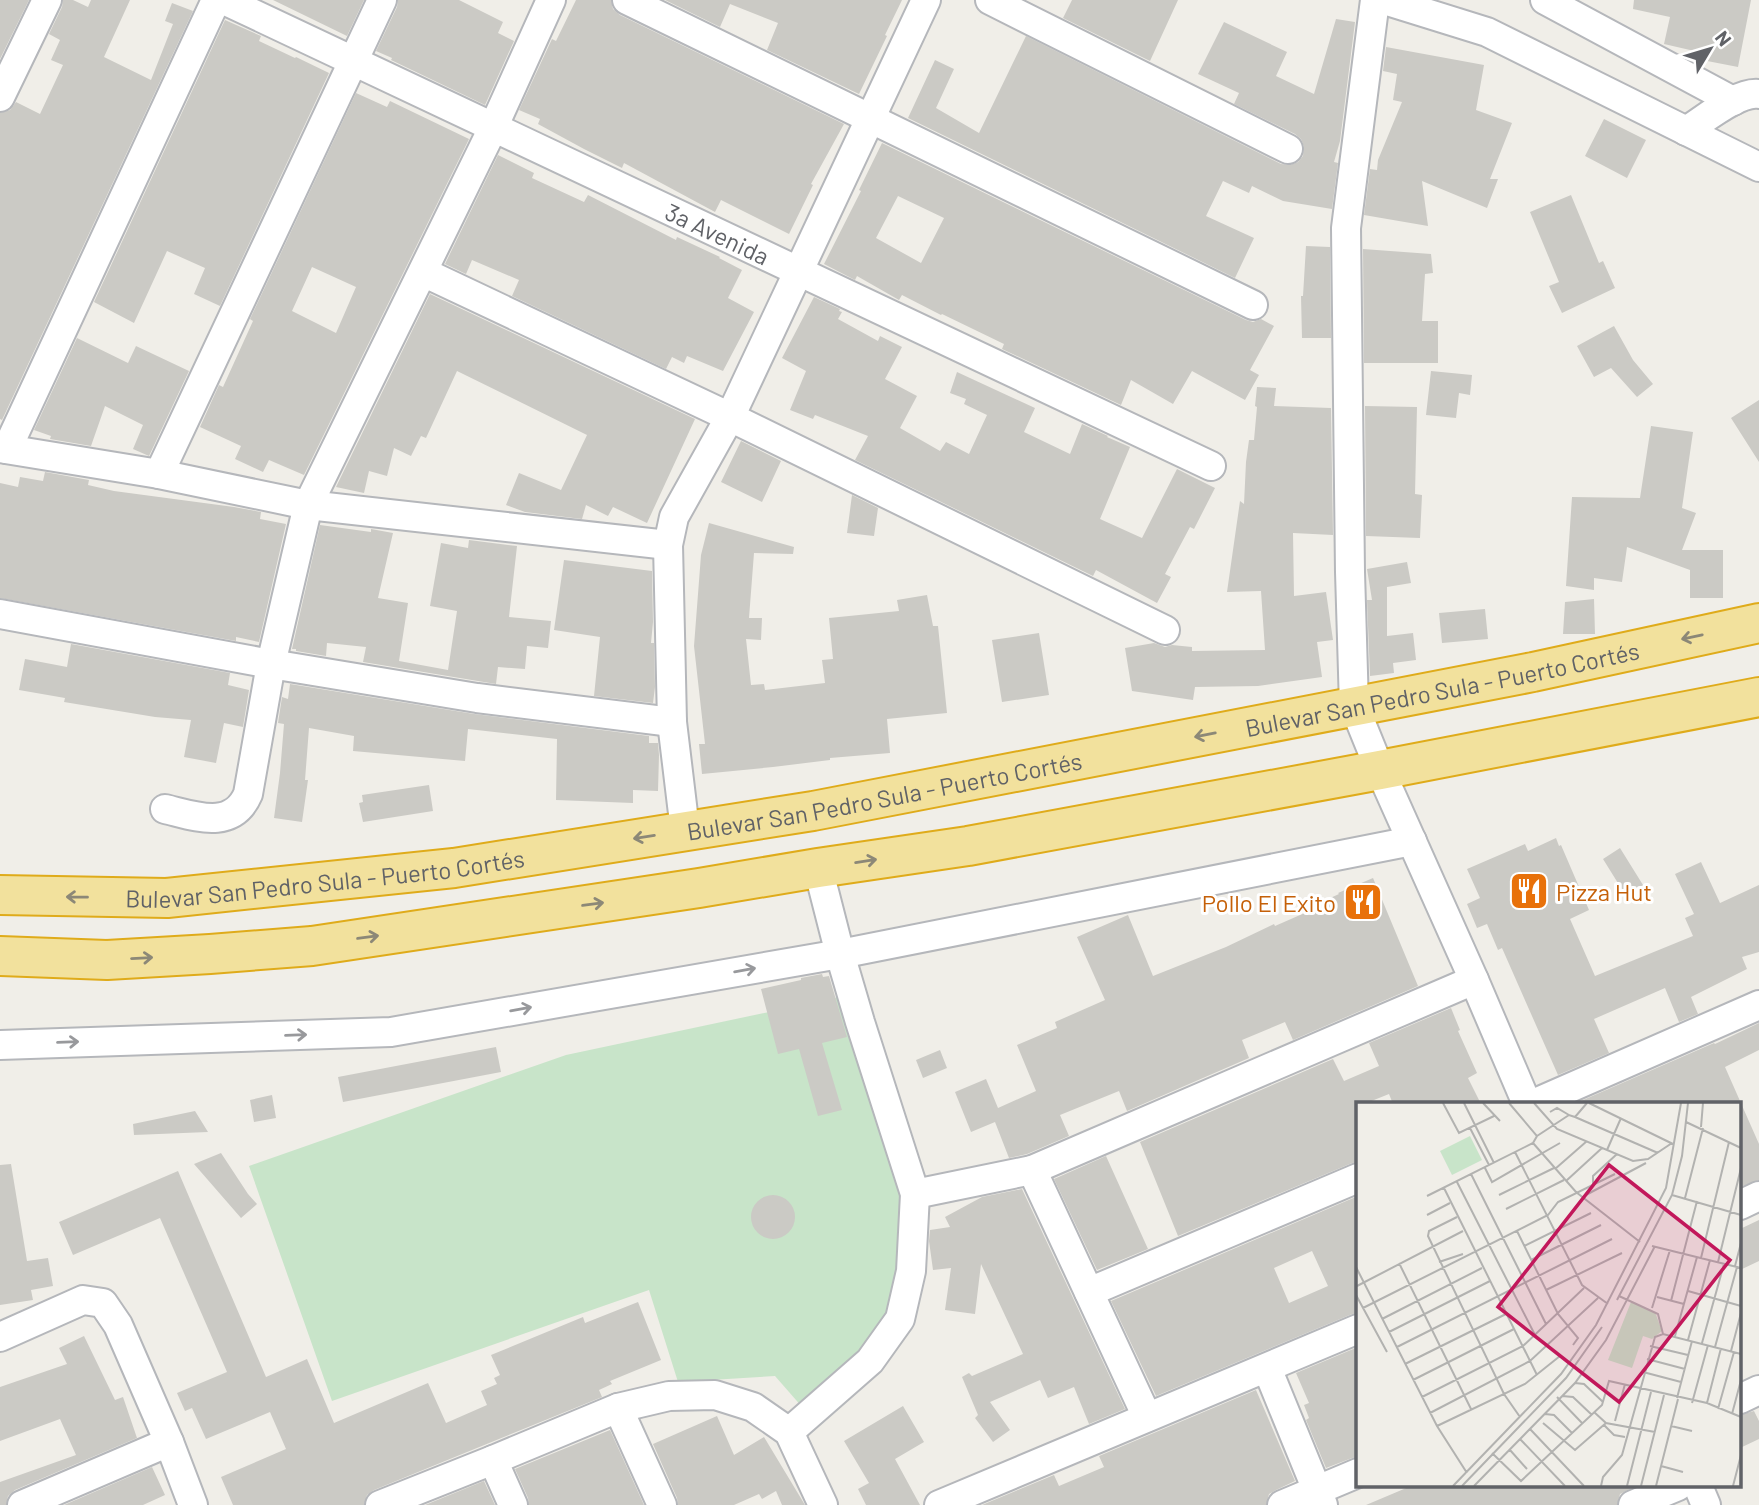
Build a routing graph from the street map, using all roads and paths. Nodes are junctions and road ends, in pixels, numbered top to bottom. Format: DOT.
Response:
graph roads {
  1 [pos="47,0"];
  2 [pos="216,0"];
  3 [pos="224,0"];
  4 [pos="382,0"];
  5 [pos="551,0"];
  6 [pos="627,0"];
  7 [pos="926,0"];
  8 [pos="990,0"];
  9 [pos="1375,0"];
  10 [pos="1384,0"];
  11 [pos="1545,0"];
  12 [pos="354,62"];
  13 [pos="0,97"];
  14 [pos="1746,97"];
  15 [pos="871,120"];
  16 [pos="494,128"];
  17 [pos="1686,131"];
  18 [pos="1288,149"];
  19 [pos="1759,167"];
  20 [pos="423,271"];
  21 [pos="799,271"];
  22 [pos="1253,305"];
  23 [pos="730,417"];
  24 [pos="4,448"];
  25 [pos="1211,466"];
  26 [pos="159,474"];
  27 [pos="307,505"];
  28 [pos="668,545"];
  29 [pos="0,614"];
  30 [pos="1759,622"];
  31 [pos="1165,630"];
  32 [pos="271,664"];
  33 [pos="1759,697"];
  34 [pos="1354,706"];
  35 [pos="672,722"];
  36 [pos="1380,770"];
  37 [pos="165,809"];
  38 [pos="685,830"];
  39 [pos="1412,841"];
  40 [pos="818,868"];
  41 [pos="0,895"];
  42 [pos="839,954"];
  43 [pos="0,956"];
  44 [pos="1474,980"];
  45 [pos="1759,1005"];
  46 [pos="0,1045"];
  47 [pos="1526,1102"];
  48 [pos="1538,1102"];
  49 [pos="1032,1170"];
  50 [pos="1356,1179"];
  51 [pos="915,1194"];
  52 [pos="1759,1196"];
  53 [pos="1742,1204"];
  54 [pos="1089,1292"];
  55 [pos="1356,1330"];
  56 [pos="0,1337"];
  57 [pos="1267,1368"];
  58 [pos="1759,1390"];
  59 [pos="1742,1398"];
  60 [pos="618,1408"];
  61 [pos="1147,1417"];
  62 [pos="789,1432"];
  63 [pos="169,1442"];
  64 [pos="493,1460"];
  65 [pos="1356,1474"];
  66 [pos="1673,1488"];
  67 [pos="1699,1488"];
  68 [pos="1320,1498"];
  69 [pos="22,1505"];
  70 [pos="193,1505"];
  71 [pos="380,1505"];
  72 [pos="513,1505"];
  73 [pos="662,1505"];
  74 [pos="823,1505"];
  75 [pos="939,1505"];
  76 [pos="1282,1505"];
  77 [pos="1633,1505"];
  78 [pos="1706,1505"];
  1 -- 13 [label="street"];
  2 -- 24 [label="street"];
  3 -- 12 [label="street, 3a Avenida"];
  4 -- 12 [label="street"];
  5 -- 16 [label="street"];
  6 -- 15 [label="street"];
  7 -- 15 [label="street"];
  8 -- 18 [label="street"];
  9 -- 34 [label="street"];
  10 -- 17 [label="street"];
  11 -- 14 [label="street"];
  12 -- 16 [label="street, 3a Avenida"];
  12 -- 26 [label="street"];
  14 -- 17 [label="street"];
  15 -- 21 [label="street"];
  15 -- 22 [label="street"];
  16 -- 20 [label="street"];
  16 -- 21 [label="street, 3a Avenida"];
  17 -- 19 [label="street"];
  20 -- 23 [label="street"];
  20 -- 27 [label="street"];
  21 -- 23 [label="street"];
  21 -- 25 [label="street, 3a Avenida"];
  23 -- 28 [label="street"];
  23 -- 31 [label="street"];
  24 -- 26 [label="street"];
  26 -- 27 [label="street"];
  27 -- 28 [label="street"];
  27 -- 32 [label="street"];
  28 -- 35 [label="street"];
  29 -- 32 [label="street"];
  30 -- 34 [label="highway, Bulevar San Pedro Sula - Puerto Cortés, one-way"];
  32 -- 35 [label="street"];
  32 -- 37 [label="street"];
  33 -- 36 [label="highway"];
  34 -- 36 [label="street"];
  34 -- 38 [label="highway, Bulevar San Pedro Sula - Puerto Cortés, one-way"];
  35 -- 38 [label="street"];
  36 -- 39 [label="street"];
  40 -- 36 [label="highway, one-way"];
  38 -- 41 [label="highway, Bulevar San Pedro Sula - Puerto Cortés, one-way"];
  39 -- 42 [label="street"];
  39 -- 44 [label="street"];
  40 -- 42 [label="street"];
  43 -- 40 [label="highway, one-way"];
  46 -- 42 [label="street, one-way"];
  42 -- 51 [label="street"];
  44 -- 47 [label="street"];
  44 -- 49 [label="street"];
  45 -- 48 [label="street"];
  49 -- 51 [label="street"];
  49 -- 54 [label="street"];
  50 -- 54 [label="street"];
  51 -- 62 [label="street"];
  52 -- 53 [label="street"];
  54 -- 61 [label="street"];
  55 -- 57 [label="street"];
  56 -- 63 [label="street"];
  57 -- 61 [label="street"];
  57 -- 68 [label="street"];
  58 -- 59 [label="street"];
  60 -- 62 [label="street"];
  60 -- 64 [label="street"];
  60 -- 73 [label="street"];
  61 -- 75 [label="street"];
  62 -- 74 [label="street"];
  63 -- 69 [label="street"];
  63 -- 70 [label="street"];
  64 -- 71 [label="street"];
  64 -- 72 [label="street"];
  65 -- 68 [label="street"];
  66 -- 77 [label="street"];
  67 -- 78 [label="street"];
  68 -- 76 [label="street"];
}
